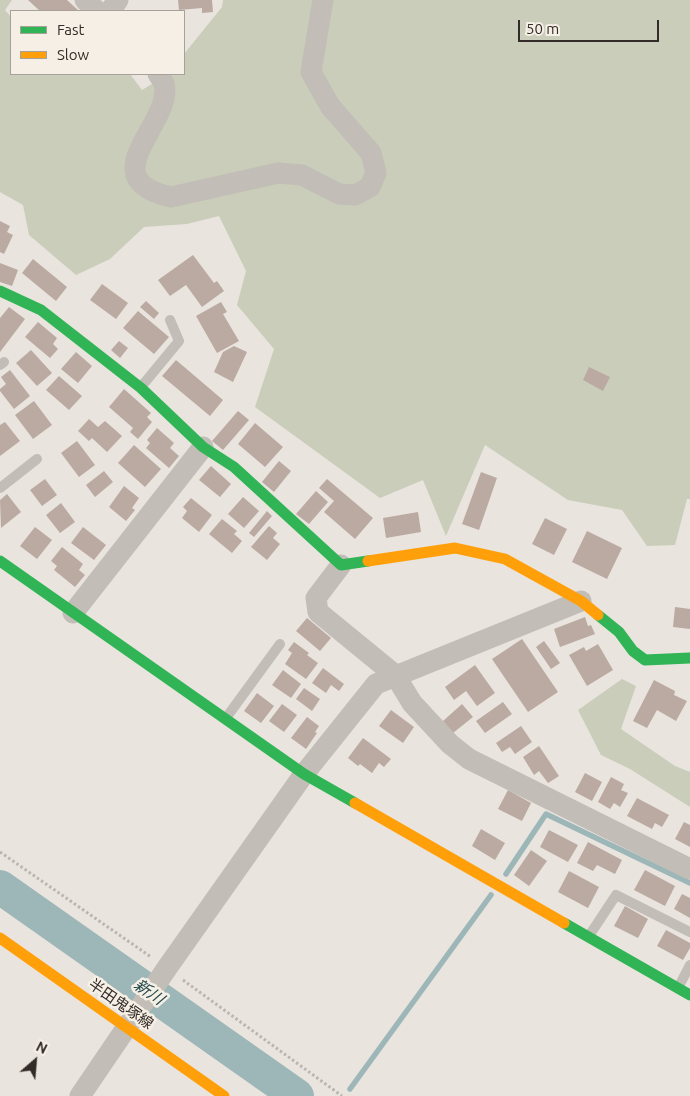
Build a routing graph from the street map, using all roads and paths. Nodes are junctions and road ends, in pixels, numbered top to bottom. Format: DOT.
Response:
graph roads {
  1 [pos="84,0"];
  2 [pos="323,0"];
  3 [pos="96,10"];
  4 [pos="159,75"];
  5 [pos="0,291"];
  6 [pos="170,320"];
  7 [pos="141,388"];
  8 [pos="203,448"];
  9 [pos="37,459"];
  10 [pos="0,488"];
  11 [pos="0,561"];
  12 [pos="340,565"];
  13 [pos="581,601"];
  14 [pos="73,613"];
  15 [pos="280,644"];
  16 [pos="690,658"];
  17 [pos="395,676"];
  18 [pos="225,719"];
  19 [pos="304,774"];
  20 [pos="0,852"];
  21 [pos="690,869"];
  22 [pos="690,932"];
  23 [pos="588,937"];
  24 [pos="0,938"];
  25 [pos="690,965"];
  26 [pos="167,968"];
  27 [pos="678,988"];
  28 [pos="690,996"];
  29 [pos="131,1022"];
  30 [pos="80,1096"];
  31 [pos="224,1096"];
  32 [pos="342,1096"];
  1 -- 3 [label="street"];
  2 -- 4 [label="street"];
  5 -- 7 [label="street"];
  6 -- 7 [label="lane"];
  7 -- 8 [label="street"];
  8 -- 12 [label="street"];
  8 -- 14 [label="street"];
  9 -- 10 [label="lane"];
  11 -- 14 [label="street"];
  12 -- 13 [label="street"];
  12 -- 17 [label="street"];
  13 -- 16 [label="street"];
  13 -- 17 [label="street"];
  14 -- 18 [label="street"];
  15 -- 18 [label="lane"];
  17 -- 19 [label="street"];
  17 -- 21 [label="street"];
  18 -- 19 [label="street"];
  19 -- 23 [label="street"];
  19 -- 26 [label="street"];
  20 -- 26 [label="path"];
  22 -- 23 [label="lane"];
  23 -- 27 [label="street"];
  24 -- 29 [label="street, 半田鬼塚線"];
  25 -- 27 [label="lane"];
  26 -- 29 [label="street"];
  26 -- 32 [label="path"];
  27 -- 28 [label="street"];
  29 -- 30 [label="street"];
  29 -- 31 [label="street, 半田鬼塚線"];
}
